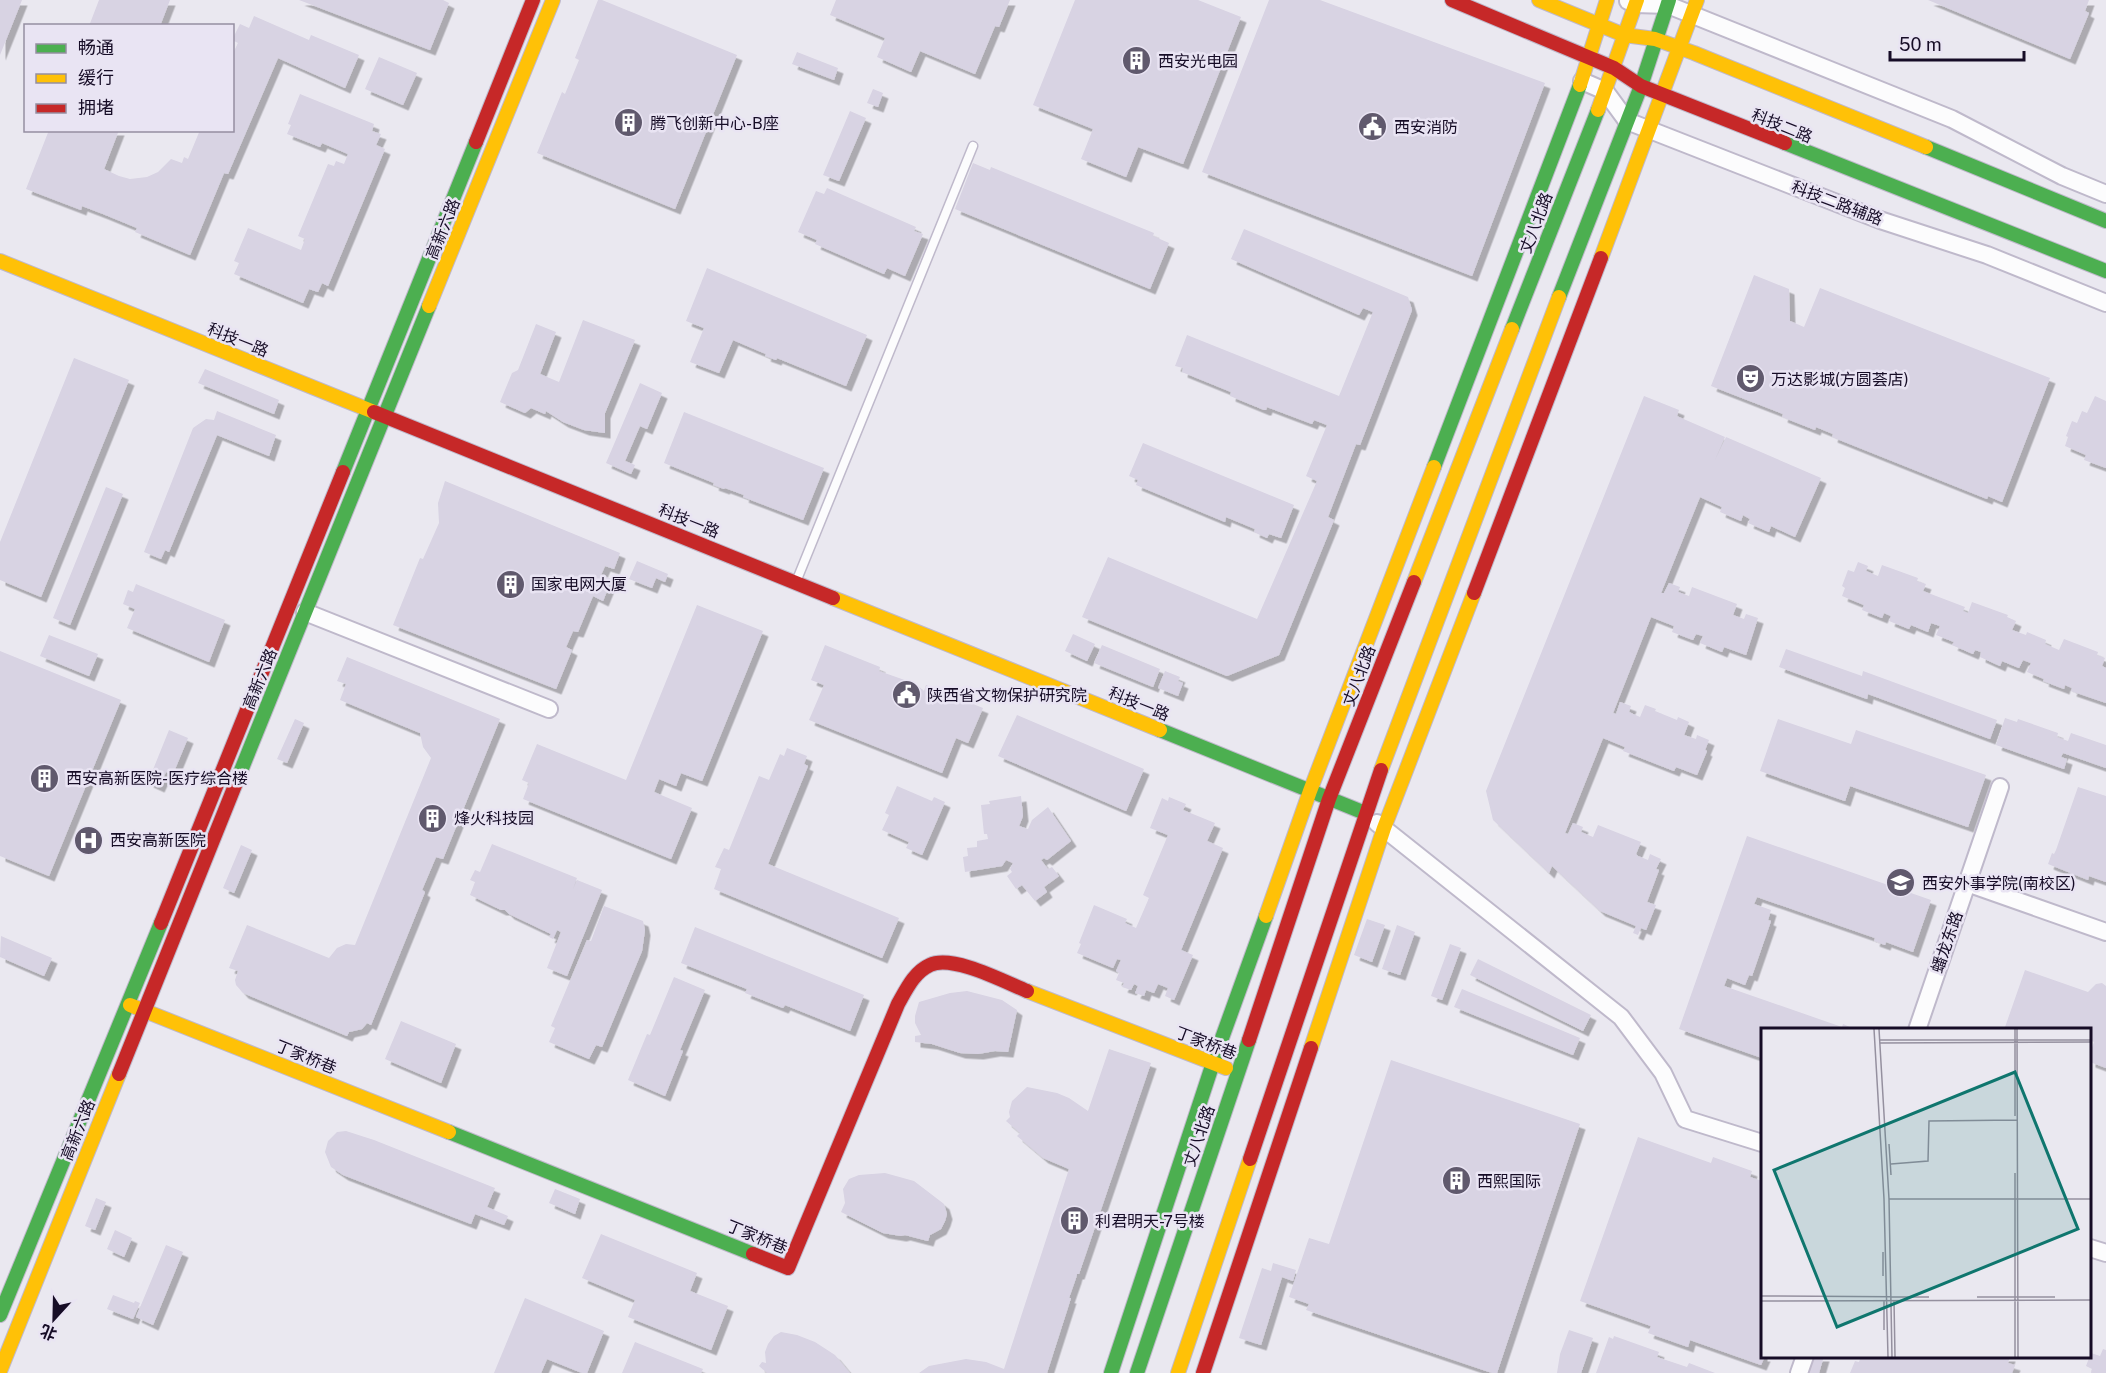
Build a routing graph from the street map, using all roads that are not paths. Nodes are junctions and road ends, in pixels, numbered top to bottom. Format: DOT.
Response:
graph roads {
  1 [pos="533,0"];
  2 [pos="553,0"];
  3 [pos="1452,0"];
  4 [pos="1539,0"];
  5 [pos="1607,0"];
  6 [pos="1632,1"];
  7 [pos="1669,2"];
  8 [pos="1695,7"];
  9 [pos="1598,24"];
  10 [pos="1624,35"];
  11 [pos="1655,39"];
  12 [pos="1679,48"];
  13 [pos="1590,58"];
  14 [pos="1614,68"];
  15 [pos="1582,81"];
  16 [pos="1641,86"];
  17 [pos="1605,91"];
  18 [pos="1661,94"];
  19 [pos="1627,121"];
  20 [pos="1650,130"];
  21 [pos="973,146"];
  22 [pos="2106,194"];
  23 [pos="2106,221"];
  24 [pos="0,261"];
  25 [pos="2106,271"];
  26 [pos="2106,303"];
  27 [pos="368,410"];
  28 [pos="385,416"];
  29 [pos="796,582"];
  30 [pos="304,612"];
  31 [pos="549,709"];
  32 [pos="2000,787"];
  33 [pos="1310,791"];
  34 [pos="1329,799"];
  35 [pos="1365,813"];
  36 [pos="1384,828"];
  37 [pos="1967,883"];
  38 [pos="2106,932"];
  39 [pos="128,1004"];
  40 [pos="144,1010"];
  41 [pos="1917,1028"];
  42 [pos="1213,1063"];
  43 [pos="1237,1073"];
  44 [pos="1761,1143"];
  45 [pos="2091,1248"];
  46 [pos="2106,1253"];
  47 [pos="0,1315"];
  48 [pos="1804,1358"];
  49 [pos="0,1371"];
  50 [pos="1111,1373"];
  51 [pos="1137,1373"];
  52 [pos="1178,1373"];
  53 [pos="1203,1373"];
  54 [pos="1799,1373"];
  1 -- 27 [label="main road, 高新六路"];
  2 -- 28 [label="main road, 高新六路"];
  3 -- 13 [label="main road, 科技二路"];
  4 -- 9 [label="main road, 科技二路"];
  5 -- 9 [label="main road"];
  6 -- 7 [label="street"];
  6 -- 10 [label="main road, 丈八北路"];
  7 -- 8 [label="street"];
  7 -- 11 [label="main road"];
  8 -- 12 [label="main road"];
  8 -- 22 [label="street"];
  9 -- 10 [label="main road, 科技二路"];
  9 -- 13 [label="main road"];
  10 -- 11 [label="main road, 科技二路"];
  10 -- 14 [label="main road, 丈八北路"];
  11 -- 12 [label="main road, 科技二路"];
  11 -- 16 [label="main road"];
  12 -- 18 [label="main road"];
  12 -- 23 [label="main road, 科技二路"];
  13 -- 14 [label="main road, 科技二路"];
  13 -- 15 [label="main road"];
  14 -- 16 [label="main road, 科技二路"];
  14 -- 17 [label="main road, 丈八北路"];
  15 -- 17 [label="street"];
  15 -- 33 [label="main road"];
  16 -- 18 [label="main road, 科技二路"];
  16 -- 19 [label="main road"];
  17 -- 19 [label="street"];
  17 -- 34 [label="main road, 丈八北路"];
  18 -- 20 [label="main road"];
  18 -- 25 [label="main road, 科技二路"];
  19 -- 20 [label="street, 科技二路辅路"];
  19 -- 35 [label="main road"];
  20 -- 26 [label="street, 科技二路辅路"];
  20 -- 36 [label="main road"];
  21 -- 29 [label="lane"];
  24 -- 27 [label="main road, 科技一路"];
  27 -- 28 [label="main road, 科技一路"];
  27 -- 39 [label="main road, 高新六路"];
  28 -- 29 [label="main road, 科技一路"];
  28 -- 30 [label="main road, 高新六路"];
  29 -- 33 [label="main road, 科技一路"];
  30 -- 31 [label="street"];
  30 -- 40 [label="main road, 高新六路"];
  32 -- 37 [label="street, 蟠龙东路"];
  33 -- 34 [label="main road, 科技一路"];
  33 -- 42 [label="main road"];
  34 -- 35 [label="main road, 科技一路"];
  34 -- 43 [label="main road, 丈八北路"];
  35 -- 36 [label="street"];
  35 -- 52 [label="main road"];
  36 -- 44 [label="street"];
  36 -- 53 [label="main road"];
  37 -- 38 [label="street"];
  37 -- 41 [label="street, 蟠龙东路"];
  39 -- 40 [label="main road, 丁家桥巷"];
  39 -- 47 [label="main road, 高新六路"];
  40 -- 42 [label="main road, 丁家桥巷"];
  40 -- 49 [label="main road, 高新六路"];
  42 -- 43 [label="main road, 丁家桥巷"];
  42 -- 50 [label="main road"];
  43 -- 51 [label="main road, 丈八北路"];
  45 -- 46 [label="street"];
  48 -- 54 [label="street"];
}
